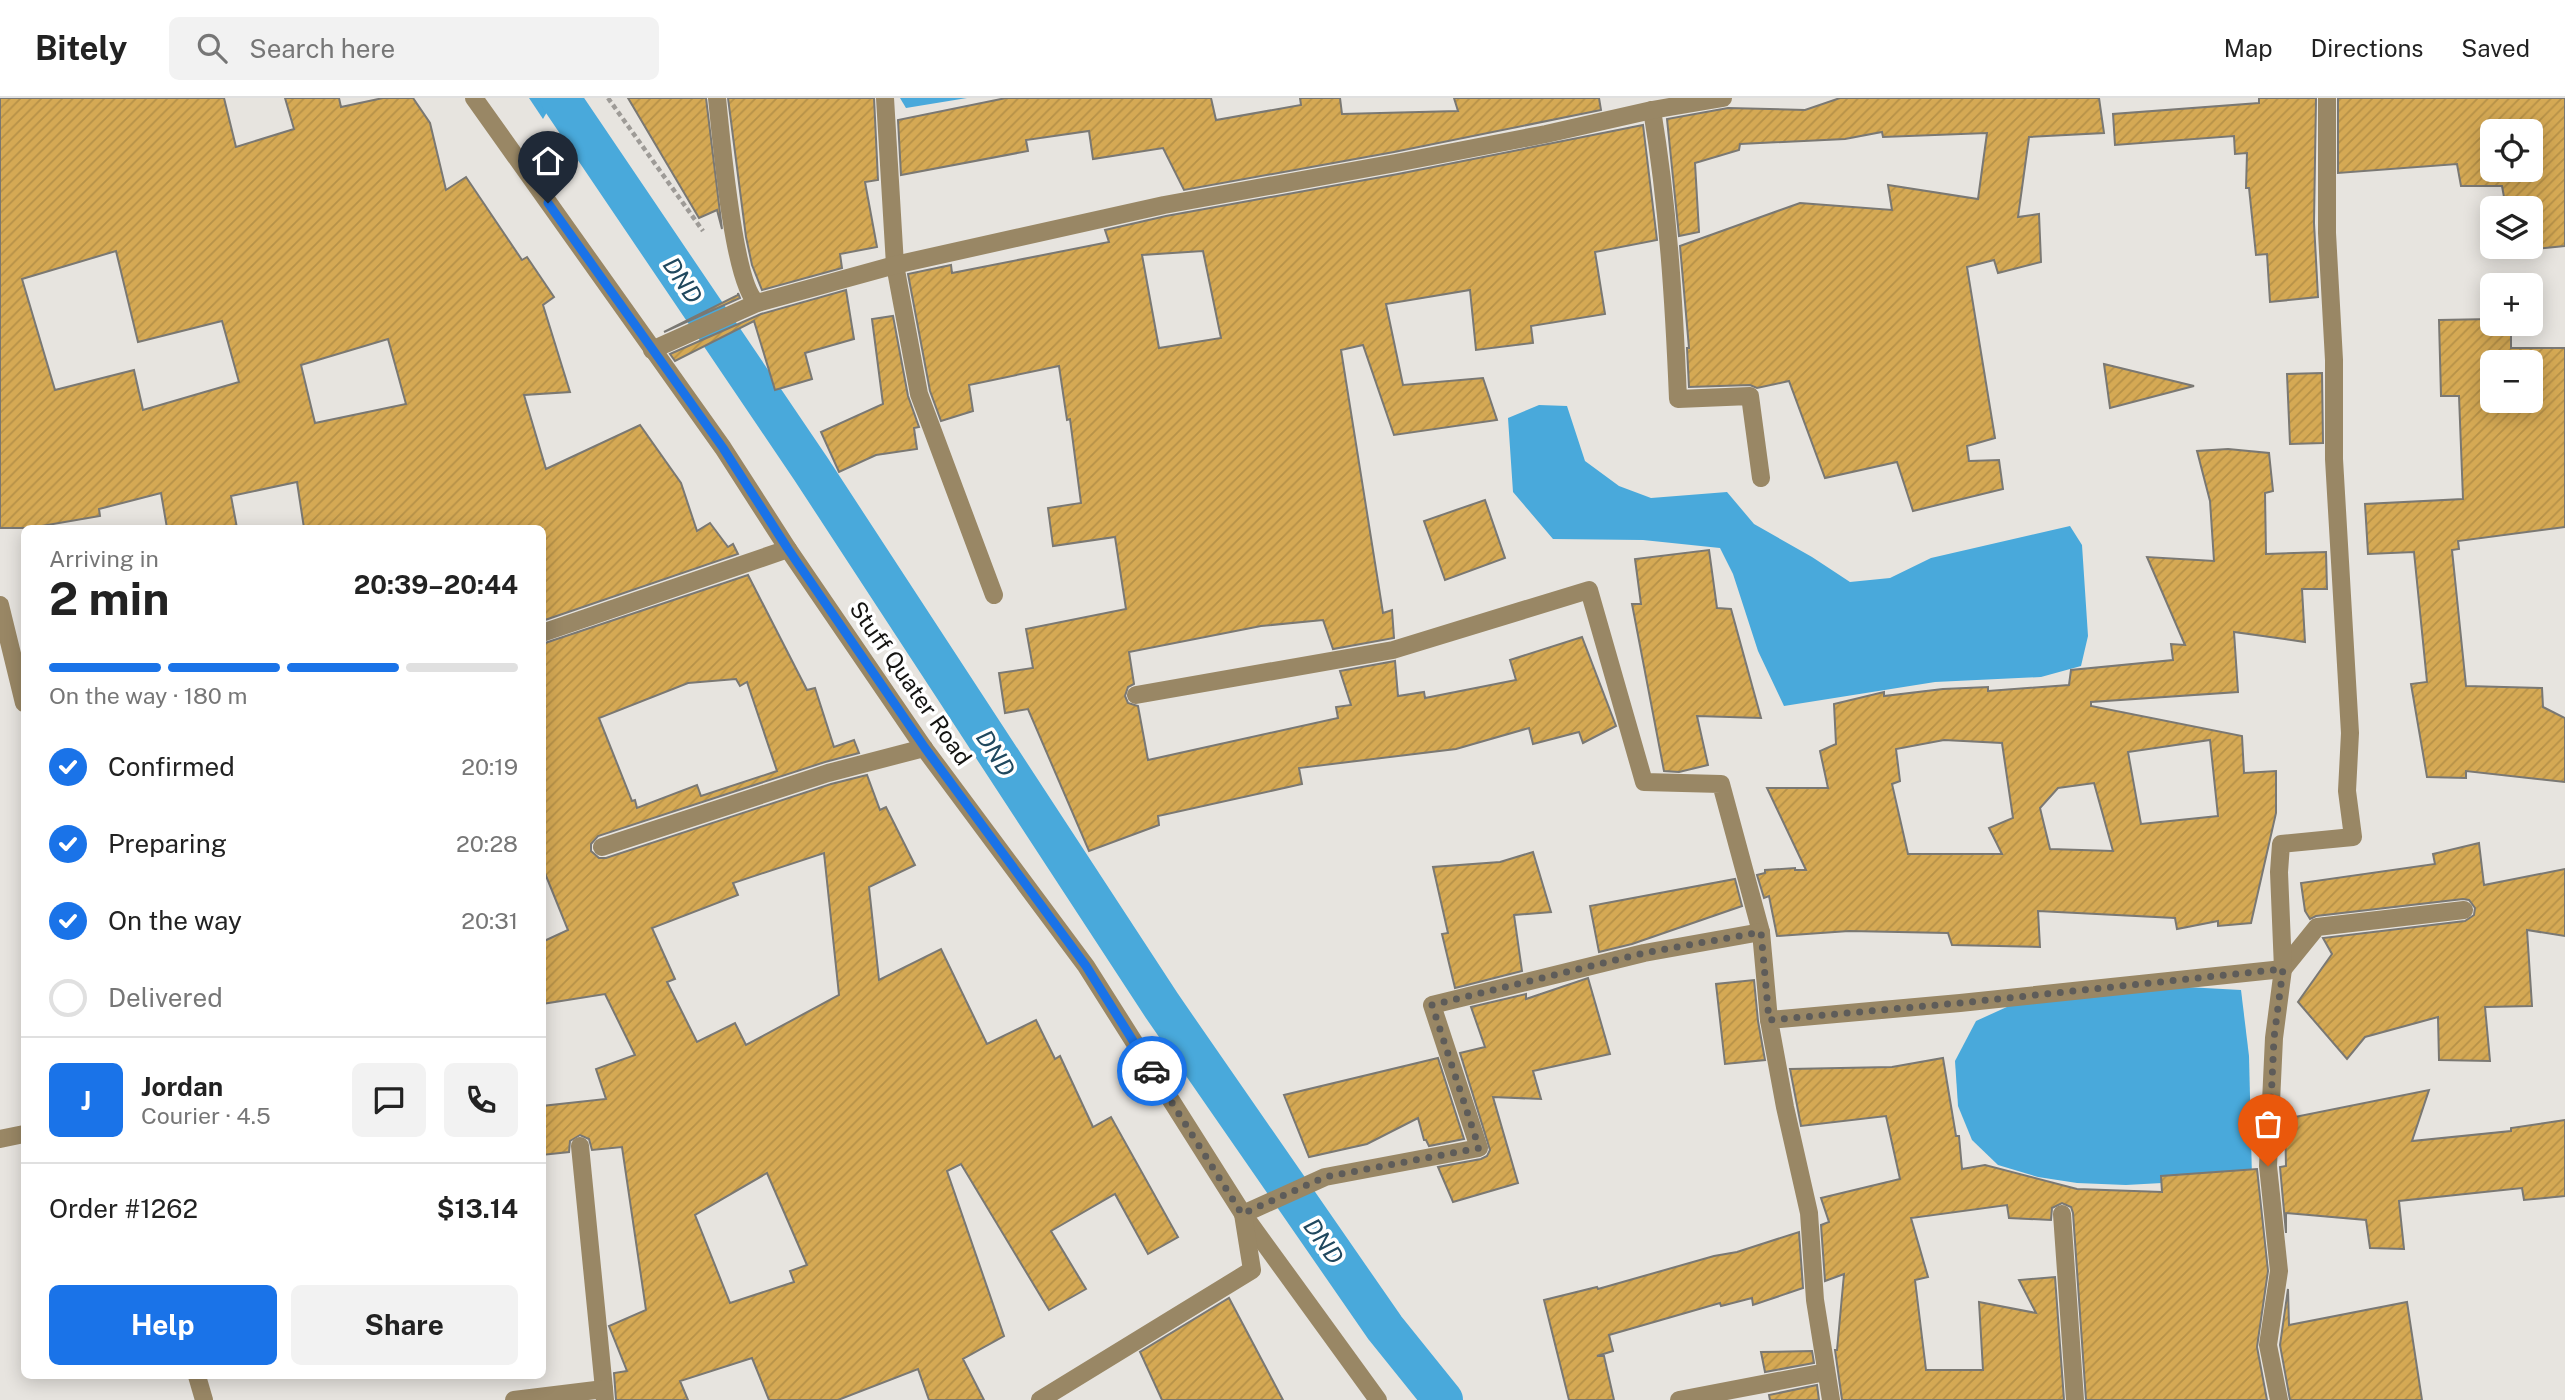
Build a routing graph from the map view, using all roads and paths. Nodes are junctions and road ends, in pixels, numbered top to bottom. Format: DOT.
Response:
graph roads {
  1 [pos="474,98"];
  2 [pos="608,98"];
  3 [pos="717,98"];
  4 [pos="885,98"];
  5 [pos="1723,98"];
  6 [pos="2327,98"];
  7 [pos="1651,110"];
  8 [pos="706,235"];
  9 [pos="895,265"];
  10 [pos="757,303"];
  11 [pos="652,350"];
  12 [pos="1761,478"];
  13 [pos="788,549"];
  14 [pos="994,595"];
  15 [pos="0,605"];
  16 [pos="546,632"];
  17 [pos="21,691"];
  18 [pos="1136,695"];
  19 [pos="925,748"];
  20 [pos="602,847"];
  21 [pos="2464,910"];
  22 [pos="1761,932"];
  23 [pos="2283,969"];
  24 [pos="1769,1020"];
  25 [pos="21,1135"];
  26 [pos="0,1139"];
  27 [pos="579,1146"];
  28 [pos="1244,1214"];
  29 [pos="2063,1214"];
  30 [pos="1826,1372"];
  31 [pos="198,1379"];
  32 [pos="604,1394"];
  33 [pos="204,1400"];
  34 [pos="514,1400"];
  35 [pos="1040,1400"];
  36 [pos="1378,1400"];
  37 [pos="1679,1400"];
  38 [pos="1831,1400"];
  39 [pos="2075,1400"];
  40 [pos="2279,1400"];
  1 -- 11 [label="street, Stuff Quater Road"];
  2 -- 8 [label="path"];
  3 -- 10 [label="street"];
  4 -- 9 [label="street"];
  5 -- 7 [label="street"];
  6 -- 23 [label="street"];
  7 -- 9 [label="street"];
  7 -- 12 [label="street"];
  9 -- 10 [label="street"];
  9 -- 14 [label="street"];
  10 -- 11 [label="street"];
  11 -- 13 [label="street, Stuff Quater Road"];
  13 -- 16 [label="street"];
  13 -- 19 [label="street, Stuff Quater Road"];
  15 -- 17 [label="street"];
  18 -- 22 [label="street"];
  19 -- 20 [label="street"];
  19 -- 28 [label="street, Stuff Quater Road"];
  21 -- 23 [label="street"];
  22 -- 24 [label="street"];
  22 -- 28 [label="street"];
  23 -- 24 [label="street"];
  23 -- 40 [label="street"];
  24 -- 30 [label="street"];
  25 -- 26 [label="street"];
  27 -- 32 [label="street"];
  28 -- 35 [label="street"];
  28 -- 36 [label="street, Stuff Quater Road"];
  29 -- 39 [label="street"];
  30 -- 37 [label="street"];
  30 -- 38 [label="street"];
  31 -- 33 [label="street"];
  32 -- 34 [label="street"];
}
